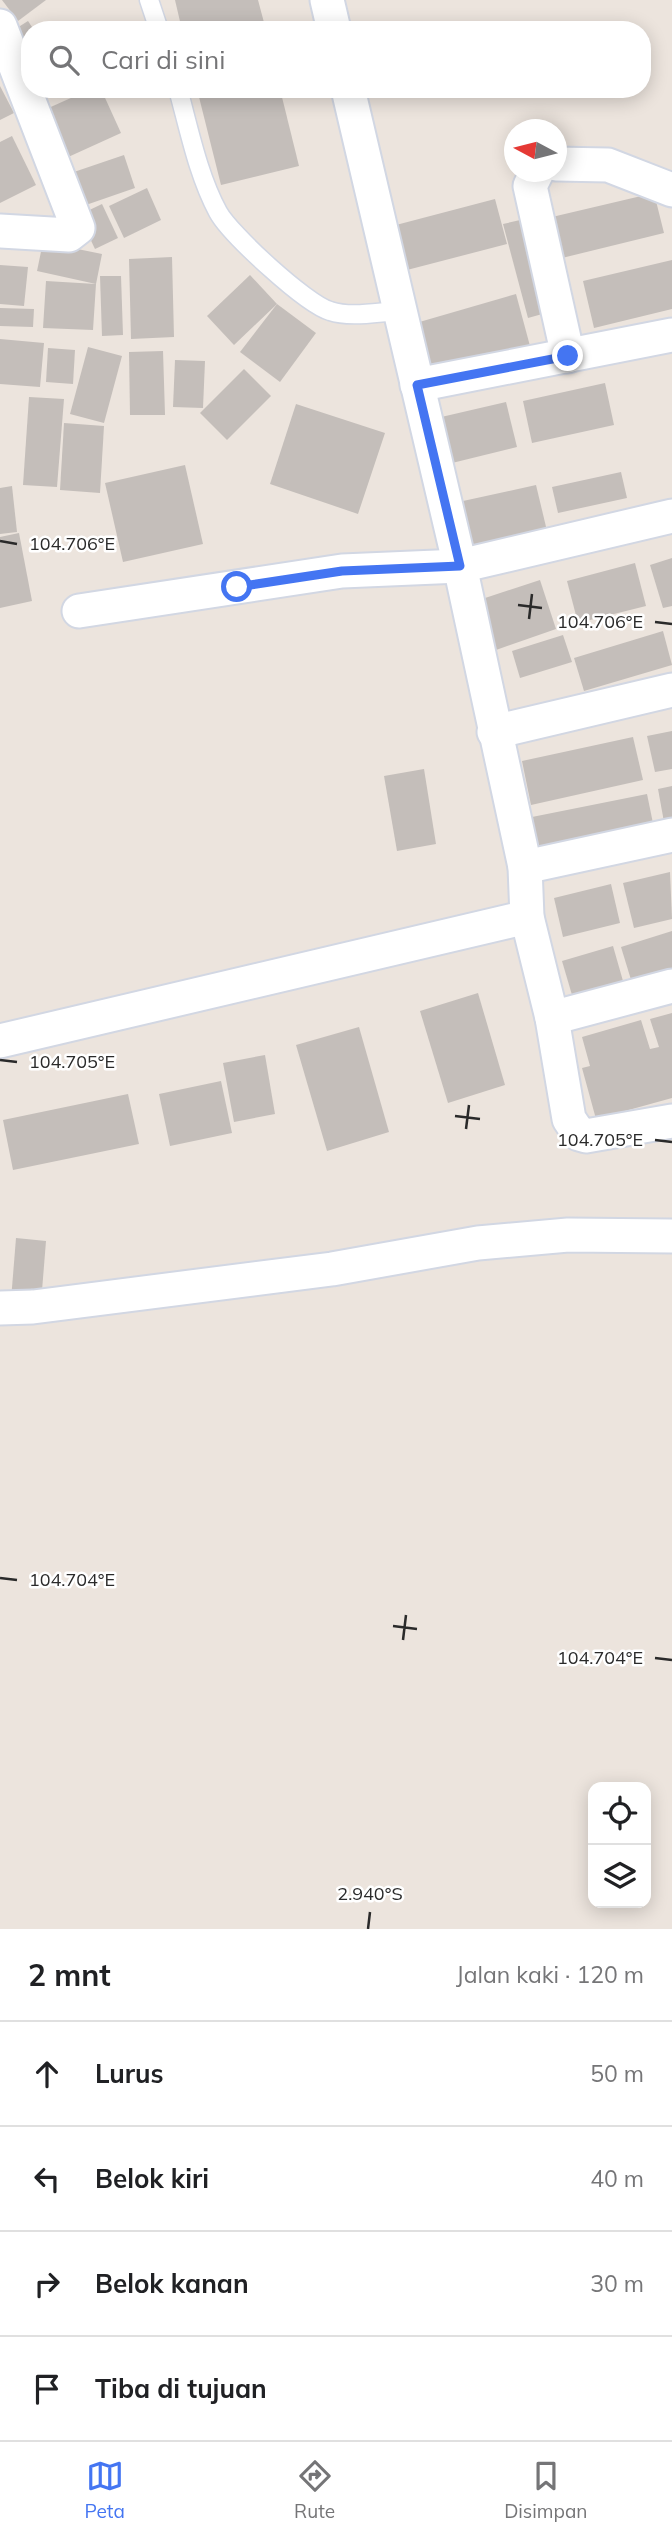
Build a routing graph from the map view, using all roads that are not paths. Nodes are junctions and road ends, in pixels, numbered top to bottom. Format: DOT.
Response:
graph roads {
  1 [pos="149,0"];
  2 [pos="327,0"];
  3 [pos="156,21"];
  4 [pos="332,21"];
  5 [pos="0,26"];
  6 [pos="21,80"];
  7 [pos="28,98"];
  8 [pos="181,98"];
  9 [pos="350,98"];
  10 [pos="567,164"];
  11 [pos="532,182"];
  12 [pos="672,190"];
  13 [pos="0,231"];
  14 [pos="400,311"];
  15 [pos="672,335"];
  16 [pos="568,356"];
  17 [pos="417,385"];
  18 [pos="672,516"];
  19 [pos="460,566"];
  20 [pos="79,611"];
  21 [pos="672,690"];
  22 [pos="494,732"];
  23 [pos="672,835"];
  24 [pos="525,867"];
  25 [pos="527,917"];
  26 [pos="672,986"];
  27 [pos="552,1018"];
  28 [pos="0,1041"];
  29 [pos="672,1121"];
  30 [pos="672,1236"];
  31 [pos="0,1308"];
  1 -- 3 [label="lane"];
  2 -- 4 [label="street"];
  5 -- 6 [label="street"];
  7 -- 13 [label="street"];
  8 -- 14 [label="lane"];
  9 -- 14 [label="street"];
  10 -- 12 [label="street"];
  11 -- 16 [label="street"];
  14 -- 17 [label="street"];
  15 -- 16 [label="street"];
  16 -- 17 [label="street"];
  17 -- 19 [label="street"];
  18 -- 19 [label="street"];
  19 -- 20 [label="street"];
  19 -- 22 [label="street"];
  21 -- 22 [label="street"];
  22 -- 24 [label="street"];
  23 -- 24 [label="street"];
  24 -- 25 [label="street"];
  25 -- 27 [label="street"];
  25 -- 28 [label="street"];
  26 -- 27 [label="street"];
  27 -- 29 [label="street"];
  30 -- 31 [label="street"];
}
